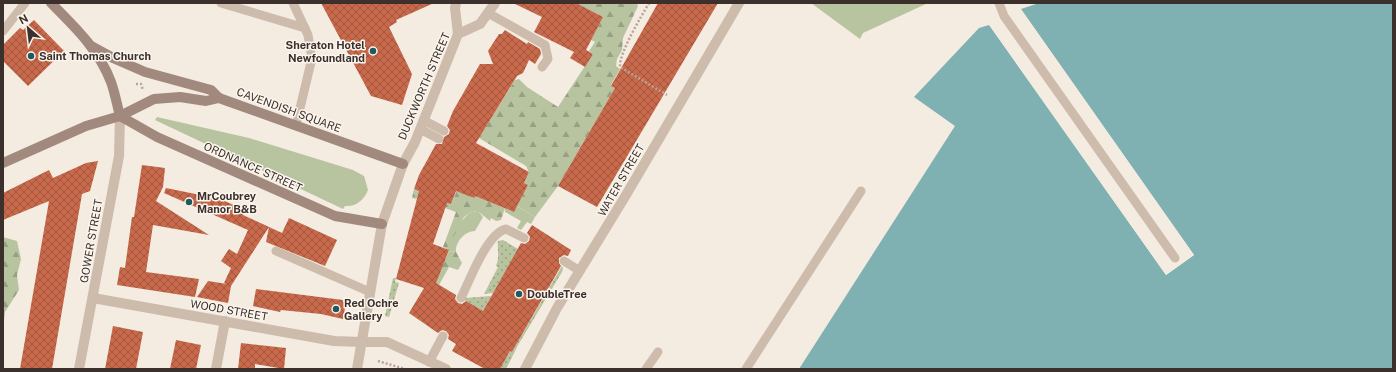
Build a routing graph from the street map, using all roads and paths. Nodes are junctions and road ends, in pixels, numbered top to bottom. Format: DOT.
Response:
graph roads {
  1 [pos="25,3"];
  2 [pos="51,3"];
  3 [pos="222,3"];
  4 [pos="293,3"];
  5 [pos="456,3"];
  6 [pos="495,3"];
  7 [pos="649,3"];
  8 [pos="739,3"];
  9 [pos="999,3"];
  10 [pos="488,13"];
  11 [pos="305,28"];
  12 [pos="3,31"];
  13 [pos="458,34"];
  14 [pos="91,46"];
  15 [pos="542,67"];
  16 [pos="667,95"];
  17 [pos="219,98"];
  18 [pos="120,116"];
  19 [pos="422,124"];
  20 [pos="296,125"];
  21 [pos="441,135"];
  22 [pos="3,163"];
  23 [pos="403,164"];
  24 [pos="861,191"];
  25 [pos="382,224"];
  26 [pos="524,238"];
  27 [pos="276,251"];
  28 [pos="1174,258"];
  29 [pos="564,261"];
  30 [pos="580,271"];
  31 [pos="370,292"];
  32 [pos="93,298"];
  33 [pos="461,298"];
  34 [pos="225,321"];
  35 [pos="443,336"];
  36 [pos="362,342"];
  37 [pos="658,352"];
  38 [pos="378,361"];
  39 [pos="430,362"];
  40 [pos="79,369"];
  41 [pos="216,369"];
  42 [pos="357,369"];
  43 [pos="405,369"];
  44 [pos="446,369"];
  45 [pos="525,369"];
  46 [pos="646,369"];
  47 [pos="746,369"];
  1 -- 12 [label="lane"];
  2 -- 14 [label="main road"];
  3 -- 11 [label="lane"];
  4 -- 11 [label="lane"];
  5 -- 13 [label="street"];
  6 -- 10 [label="street, DUCKWORTH STREET"];
  7 -- 16 [label="path"];
  8 -- 30 [label="street, WATER STREET"];
  9 -- 28 [label="lane"];
  10 -- 13 [label="street, DUCKWORTH STREET"];
  10 -- 15 [label="lane"];
  11 -- 20 [label="lane"];
  13 -- 19 [label="street, DUCKWORTH STREET"];
  14 -- 17 [label="main road"];
  14 -- 18 [label="main road"];
  17 -- 18 [label="main road, CAVENDISH SQUARE"];
  17 -- 20 [label="main road, CAVENDISH SQUARE"];
  18 -- 22 [label="main road, CAVENDISH SQUARE"];
  18 -- 25 [label="main road, ORDNANCE STREET"];
  18 -- 32 [label="street, GOWER STREET"];
  19 -- 21 [label="lane"];
  19 -- 23 [label="street, DUCKWORTH STREET"];
  20 -- 23 [label="main road, CAVENDISH SQUARE"];
  23 -- 25 [label="street, DUCKWORTH STREET"];
  24 -- 47 [label="lane"];
  25 -- 31 [label="street, DUCKWORTH STREET"];
  26 -- 33 [label="lane"];
  27 -- 31 [label="lane"];
  29 -- 30 [label="lane"];
  30 -- 45 [label="street, WATER STREET"];
  31 -- 36 [label="street, DUCKWORTH STREET"];
  32 -- 34 [label="street, WOOD STREET"];
  32 -- 40 [label="street, GOWER STREET"];
  34 -- 36 [label="street, WOOD STREET"];
  34 -- 41 [label="street"];
  35 -- 39 [label="lane"];
  36 -- 39 [label="street, WOOD STREET"];
  36 -- 42 [label="street, DUCKWORTH STREET"];
  37 -- 46 [label="lane"];
  38 -- 43 [label="path"];
  39 -- 44 [label="street, WOOD STREET"];
}
